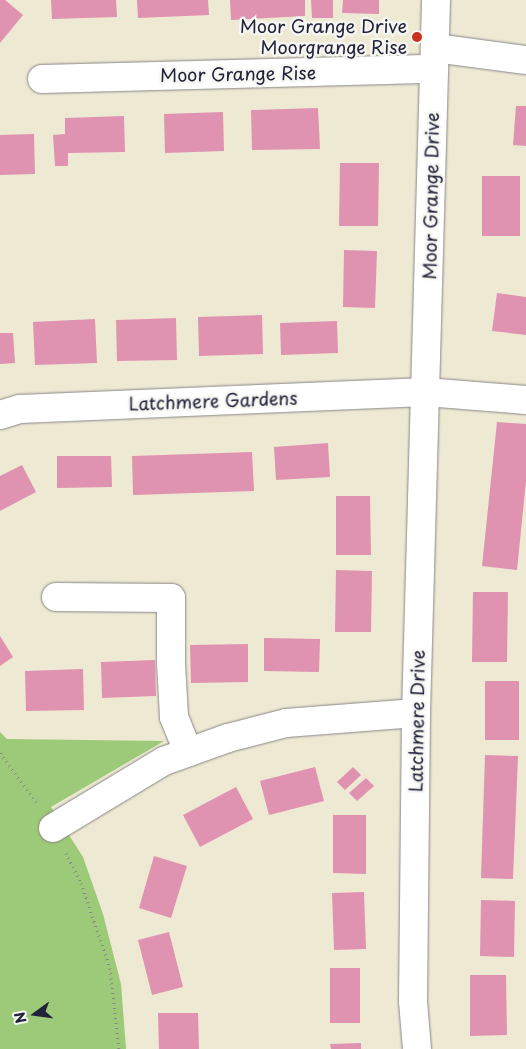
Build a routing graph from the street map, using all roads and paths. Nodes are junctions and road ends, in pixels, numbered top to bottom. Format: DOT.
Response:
graph roads {
  1 [pos="436,0"];
  2 [pos="434,58"];
  3 [pos="526,60"];
  4 [pos="42,79"];
  5 [pos="426,392"];
  6 [pos="526,400"];
  7 [pos="0,415"];
  8 [pos="56,597"];
  9 [pos="416,713"];
  10 [pos="0,752"];
  11 [pos="188,752"];
  12 [pos="53,828"];
  13 [pos="120,1049"];
  14 [pos="417,1049"];
  1 -- 2 [label="street, Moor Grange Drive"];
  2 -- 3 [label="street, Moor Grange Rise"];
  2 -- 4 [label="street, Moor Grange Rise"];
  2 -- 5 [label="street, Moor Grange Drive"];
  5 -- 6 [label="street, Latchmere Gardens"];
  5 -- 7 [label="street, Latchmere Gardens"];
  5 -- 9 [label="street, Latchmere Drive"];
  8 -- 11 [label="street"];
  9 -- 11 [label="street"];
  9 -- 14 [label="street, Latchmere Drive"];
  10 -- 12 [label="path"];
  11 -- 12 [label="street"];
  12 -- 13 [label="path"];
}
